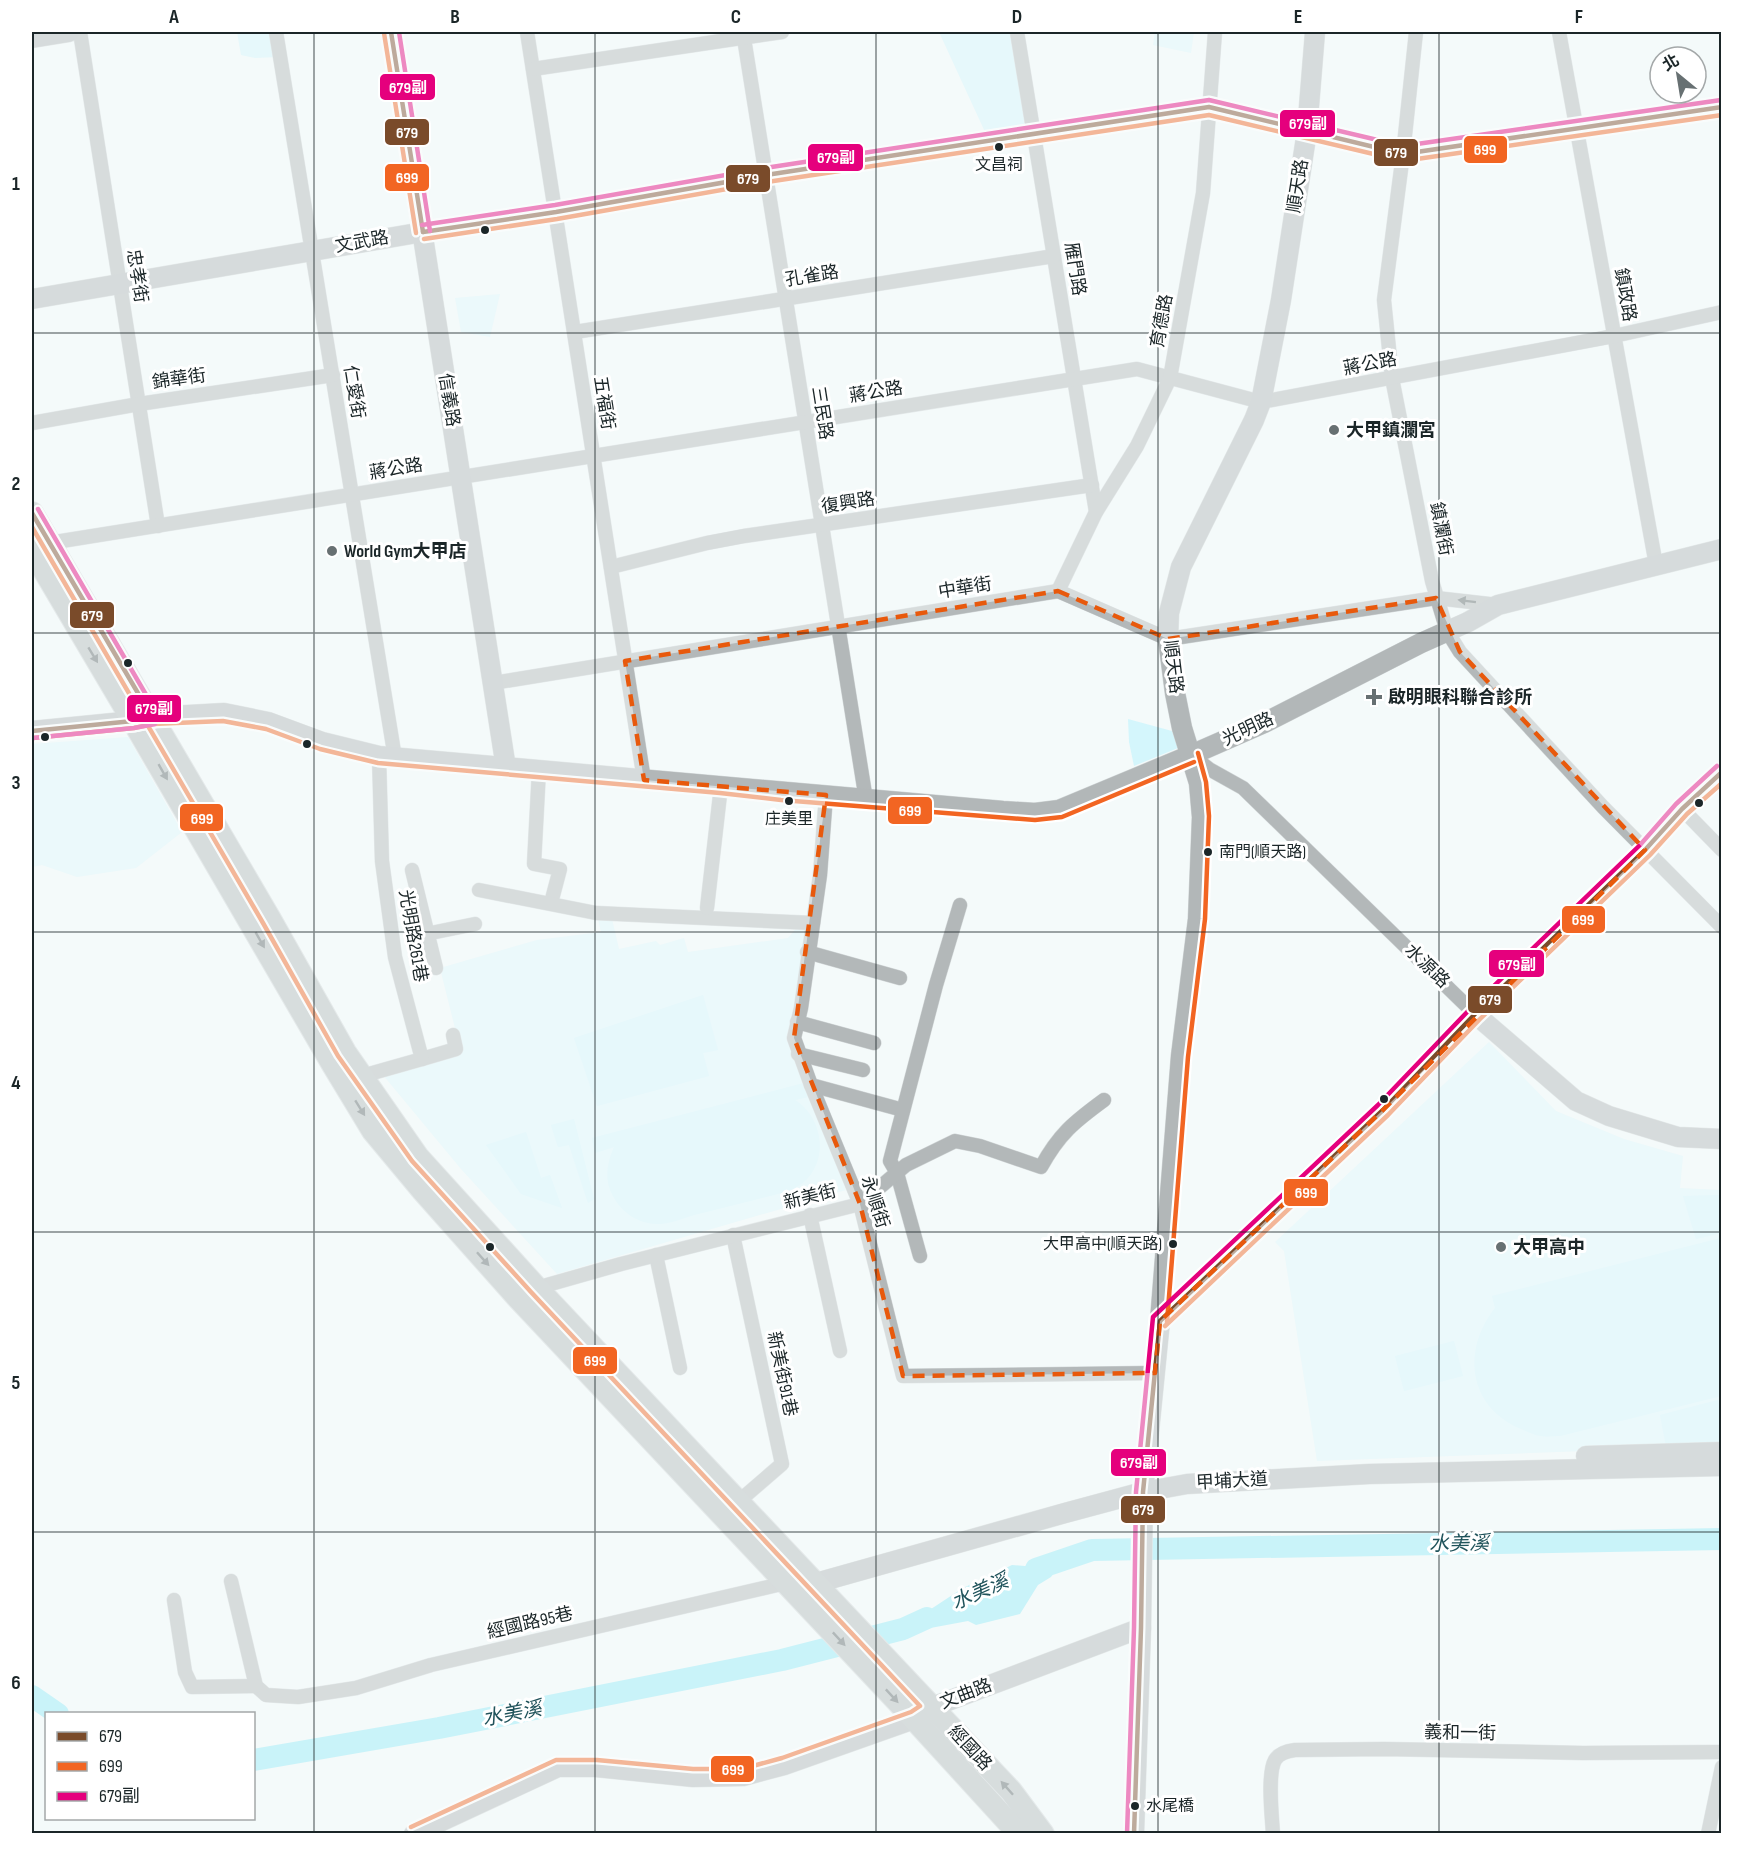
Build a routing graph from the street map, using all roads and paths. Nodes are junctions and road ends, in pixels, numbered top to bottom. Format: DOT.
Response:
graph roads {
  1 [pos="69,32"];
  2 [pos="80,32"];
  3 [pos="276,32"];
  4 [pos="391,32"];
  5 [pos="527,32"];
  6 [pos="782,32"];
  7 [pos="1017,32"];
  8 [pos="1215,32"];
  9 [pos="1315,32"];
  10 [pos="1416,32"];
  11 [pos="1559,32"];
  12 [pos="744,34"];
  13 [pos="32,38"];
  14 [pos="533,69"];
  15 [pos="1209,107"];
  16 [pos="1722,107"];
  17 [pos="1577,128"];
  18 [pos="1307,131"];
  19 [pos="1034,134"];
  20 [pos="1403,154"];
  21 [pos="766,176"];
  22 [pos="556,212"];
  23 [pos="423,232"];
  24 [pos="312,251"];
  25 [pos="1054,256"];
  26 [pos="120,284"];
  27 [pos="32,299"];
  28 [pos="786,299"];
  29 [pos="1722,312"];
  30 [pos="575,332"];
  31 [pos="1614,336"];
  32 [pos="333,375"];
  33 [pos="1170,378"];
  34 [pos="1392,378"];
  35 [pos="1075,379"];
  36 [pos="1261,402"];
  37 [pos="139,404"];
  38 [pos="805,422"];
  39 [pos="32,423"];
  40 [pos="594,456"];
  41 [pos="461,477"];
  42 [pos="1092,485"];
  43 [pos="352,495"];
  44 [pos="1096,512"];
  45 [pos="32,513"];
  46 [pos="158,526"];
  47 [pos="822,526"];
  48 [pos="38,549"];
  49 [pos="1722,549"];
  50 [pos="1656,566"];
  51 [pos="611,567"];
  52 [pos="1058,591"];
  53 [pos="1436,598"];
  54 [pos="1498,605"];
  55 [pos="838,627"];
  56 [pos="1447,631"];
  57 [pos="1167,639"];
  58 [pos="625,662"];
  59 [pos="493,683"];
  60 [pos="143,719"];
  61 [pos="32,731"];
  62 [pos="1191,756"];
  63 [pos="387,757"];
  64 [pos="506,768"];
  65 [pos="539,770"];
  66 [pos="1722,772"];
  67 [pos="644,780"];
  68 [pos="721,786"];
  69 [pos="826,795"];
  70 [pos="866,800"];
  71 [pos="1682,809"];
  72 [pos="1645,850"];
  73 [pos="1722,850"];
  74 [pos="412,870"];
  75 [pos="479,890"];
  76 [pos="551,903"];
  77 [pos="960,905"];
  78 [pos="707,908"];
  79 [pos="813,923"];
  80 [pos="476,924"];
  81 [pos="1722,927"];
  82 [pos="426,934"];
  83 [pos="807,952"];
  84 [pos="436,968"];
  85 [pos="900,978"];
  86 [pos="1475,1014"];
  87 [pos="797,1022"];
  88 [pos="453,1035"];
  89 [pos="874,1043"];
  90 [pos="798,1054"];
  91 [pos="422,1059"];
  92 [pos="863,1070"];
  93 [pos="363,1076"];
  94 [pos="811,1085"];
  95 [pos="1104,1100"];
  96 [pos="903,1110"];
  97 [pos="1722,1139"];
  98 [pos="897,1173"];
  99 [pos="860,1204"];
  100 [pos="810,1215"];
  101 [pos="733,1236"];
  102 [pos="656,1255"];
  103 [pos="920,1256"];
  104 [pos="527,1292"];
  105 [pos="1160,1321"];
  106 [pos="840,1351"];
  107 [pos="680,1368"];
  108 [pos="1155,1373"];
  109 [pos="1722,1452"];
  110 [pos="1722,1466"];
  111 [pos="1369,1474"];
  112 [pos="1143,1501"];
  113 [pos="738,1502"];
  114 [pos="231,1581"];
  115 [pos="786,1582"];
  116 [pos="824,1591"];
  117 [pos="174,1600"];
  118 [pos="1141,1628"];
  119 [pos="256,1686"];
  120 [pos="923,1713"];
  121 [pos="1722,1752"];
  122 [pos="1722,1767"];
  123 [pos="414,1833"];
  124 [pos="1019,1833"];
  125 [pos="1043,1833"];
  126 [pos="1134,1833"];
  127 [pos="1273,1833"];
  128 [pos="1708,1833"];
  1 -- 13 [label="street"];
  2 -- 26 [label="street, 忠孝街"];
  3 -- 24 [label="street, 仁愛街"];
  4 -- 23 [label="street, 信義路"];
  5 -- 14 [label="street, 五福街"];
  6 -- 12 [label="street"];
  7 -- 19 [label="street, 雁門路"];
  8 -- 15 [label="street, 育德路"];
  9 -- 18 [label="street, 順天路"];
  10 -- 20 [label="street, 鎮瀾街"];
  11 -- 17 [label="street, 鎮政路"];
  12 -- 14 [label="street"];
  12 -- 21 [label="street, 三民路"];
  14 -- 22 [label="street, 五福街"];
  15 -- 18 [label="street, 文武路"];
  15 -- 19 [label="street, 文武路"];
  15 -- 33 [label="street, 育德路"];
  16 -- 17 [label="street, 文武路"];
  17 -- 20 [label="street, 文武路"];
  17 -- 31 [label="street, 鎮政路"];
  18 -- 20 [label="street, 文武路"];
  18 -- 36 [label="street, 順天路"];
  19 -- 21 [label="street, 文武路"];
  19 -- 25 [label="street, 雁門路"];
  20 -- 34 [label="street, 鎮瀾街"];
  21 -- 22 [label="street, 文武路"];
  21 -- 28 [label="street, 三民路"];
  22 -- 23 [label="street, 文武路"];
  22 -- 30 [label="street, 五福街"];
  23 -- 24 [label="street, 文武路"];
  23 -- 41 [label="street, 信義路"];
  24 -- 26 [label="street, 文武路"];
  24 -- 32 [label="street, 仁愛街"];
  25 -- 28 [label="street, 孔雀路"];
  25 -- 35 [label="street, 雁門路"];
  26 -- 27 [label="street, 文武路"];
  26 -- 37 [label="street, 忠孝街"];
  28 -- 30 [label="street, 孔雀路"];
  28 -- 38 [label="street, 三民路"];
  29 -- 31 [label="street, 蔣公路"];
  30 -- 40 [label="street, 五福街"];
  31 -- 34 [label="street, 蔣公路"];
  31 -- 50 [label="street, 鎮政路"];
  32 -- 37 [label="street, 錦華街"];
  32 -- 43 [label="street, 仁愛街"];
  33 -- 35 [label="street, 蔣公路"];
  33 -- 36 [label="street, 蔣公路"];
  33 -- 44 [label="street, 育德路"];
  34 -- 36 [label="street, 蔣公路"];
  34 -- 53 [label="street, 鎮瀾街"];
  35 -- 38 [label="street, 蔣公路"];
  35 -- 42 [label="street, 雁門路"];
  36 -- 57 [label="street, 順天路"];
  37 -- 39 [label="street, 錦華街"];
  37 -- 46 [label="street, 忠孝街"];
  38 -- 40 [label="street, 蔣公路"];
  38 -- 47 [label="street, 三民路"];
  40 -- 41 [label="street, 蔣公路"];
  40 -- 51 [label="street, 五福街"];
  41 -- 43 [label="street, 蔣公路"];
  41 -- 59 [label="street, 信義路"];
  42 -- 44 [label="street, 雁門路"];
  42 -- 47 [label="street, 復興路"];
  43 -- 46 [label="street, 蔣公路"];
  43 -- 63 [label="street, 仁愛街"];
  44 -- 52 [label="street, 育德路"];
  45 -- 48 [label="main road"];
  46 -- 48 [label="street, 蔣公路"];
  47 -- 51 [label="street, 復興路"];
  47 -- 55 [label="street, 三民路"];
  48 -- 60 [label="main road"];
  49 -- 50 [label="street, 光明路"];
  50 -- 54 [label="street, 光明路"];
  51 -- 58 [label="street, 五福街"];
  52 -- 55 [label="street, 中華街"];
  52 -- 57 [label="street"];
  54 -- 53 [label="street, one-way"];
  53 -- 56 [label="street, 鎮瀾街"];
  53 -- 57 [label="street"];
  54 -- 56 [label="street, 光明路"];
  55 -- 58 [label="street, 中華街"];
  55 -- 70 [label="street, 三民路"];
  56 -- 62 [label="street, 光明路"];
  56 -- 72 [label="street, 鎮瀾街"];
  57 -- 62 [label="street, 順天路"];
  58 -- 59 [label="street, 中華街"];
  58 -- 67 [label="street, 五福街"];
  59 -- 64 [label="street, 信義路"];
  60 -- 61 [label="street, 光明路"];
  60 -- 63 [label="street, 光明路"];
  60 -- 93 [label="main road"];
  60 -- 104 [label="main road, one-way"];
  62 -- 70 [label="street, 光明路"];
  62 -- 86 [label="street, 水源路"];
  62 -- 105 [label="street, 順天路"];
  63 -- 64 [label="street, 光明路"];
  63 -- 91 [label="street, 光明路261巷"];
  64 -- 65 [label="street, 光明路"];
  65 -- 67 [label="street, 光明路"];
  65 -- 76 [label="street"];
  66 -- 71 [label="street"];
  67 -- 68 [label="street, 光明路"];
  68 -- 69 [label="street, 光明路"];
  68 -- 78 [label="street"];
  69 -- 70 [label="street, 光明路"];
  69 -- 79 [label="street, 永順街"];
  71 -- 72 [label="street"];
  71 -- 73 [label="street"];
  72 -- 81 [label="street, 鎮瀾街"];
  72 -- 86 [label="street"];
  74 -- 82 [label="street"];
  75 -- 76 [label="street"];
  76 -- 79 [label="street"];
  77 -- 96 [label="street"];
  79 -- 83 [label="street, 永順街"];
  80 -- 82 [label="street"];
  82 -- 84 [label="street"];
  83 -- 85 [label="street"];
  83 -- 87 [label="street, 永順街"];
  86 -- 97 [label="street, 水源路"];
  86 -- 105 [label="street"];
  87 -- 89 [label="street"];
  87 -- 90 [label="street, 永順街"];
  88 -- 91 [label="street"];
  90 -- 92 [label="street"];
  90 -- 94 [label="street, 永順街"];
  91 -- 93 [label="street"];
  93 -- 104 [label="main road"];
  94 -- 96 [label="street"];
  94 -- 99 [label="street, 永順街"];
  95 -- 98 [label="street, 新美街"];
  96 -- 98 [label="street"];
  98 -- 99 [label="street, 新美街"];
  98 -- 103 [label="street"];
  99 -- 100 [label="street, 新美街"];
  99 -- 108 [label="street, 永順街"];
  100 -- 101 [label="street, 新美街"];
  100 -- 106 [label="street"];
  101 -- 102 [label="street, 新美街"];
  101 -- 113 [label="street, 新美街91巷"];
  102 -- 104 [label="street, 新美街"];
  102 -- 107 [label="street"];
  104 -- 113 [label="main road"];
  104 -- 115 [label="main road"];
  105 -- 108 [label="street, 順天路"];
  108 -- 112 [label="street, 順天路"];
  109 -- 111 [label="street"];
  110 -- 111 [label="street, 甲埔大道"];
  111 -- 112 [label="street, 甲埔大道"];
  112 -- 116 [label="street, 甲埔大道"];
  112 -- 118 [label="street"];
  113 -- 116 [label="main road"];
  114 -- 119 [label="street"];
  115 -- 116 [label="street, 經國路95巷"];
  115 -- 119 [label="street, 經國路95巷"];
  115 -- 120 [label="main road, 經國路, one-way"];
  116 -- 120 [label="main road, 經國路"];
  117 -- 119 [label="street, 經國路95巷"];
  118 -- 120 [label="street, 文曲路"];
  118 -- 126 [label="street"];
  120 -- 123 [label="street, 文曲路"];
  120 -- 124 [label="main road, 經國路"];
  125 -- 120 [label="main road, 經國路, one-way"];
  121 -- 127 [label="street, 義和一街"];
  122 -- 128 [label="street"];
}
